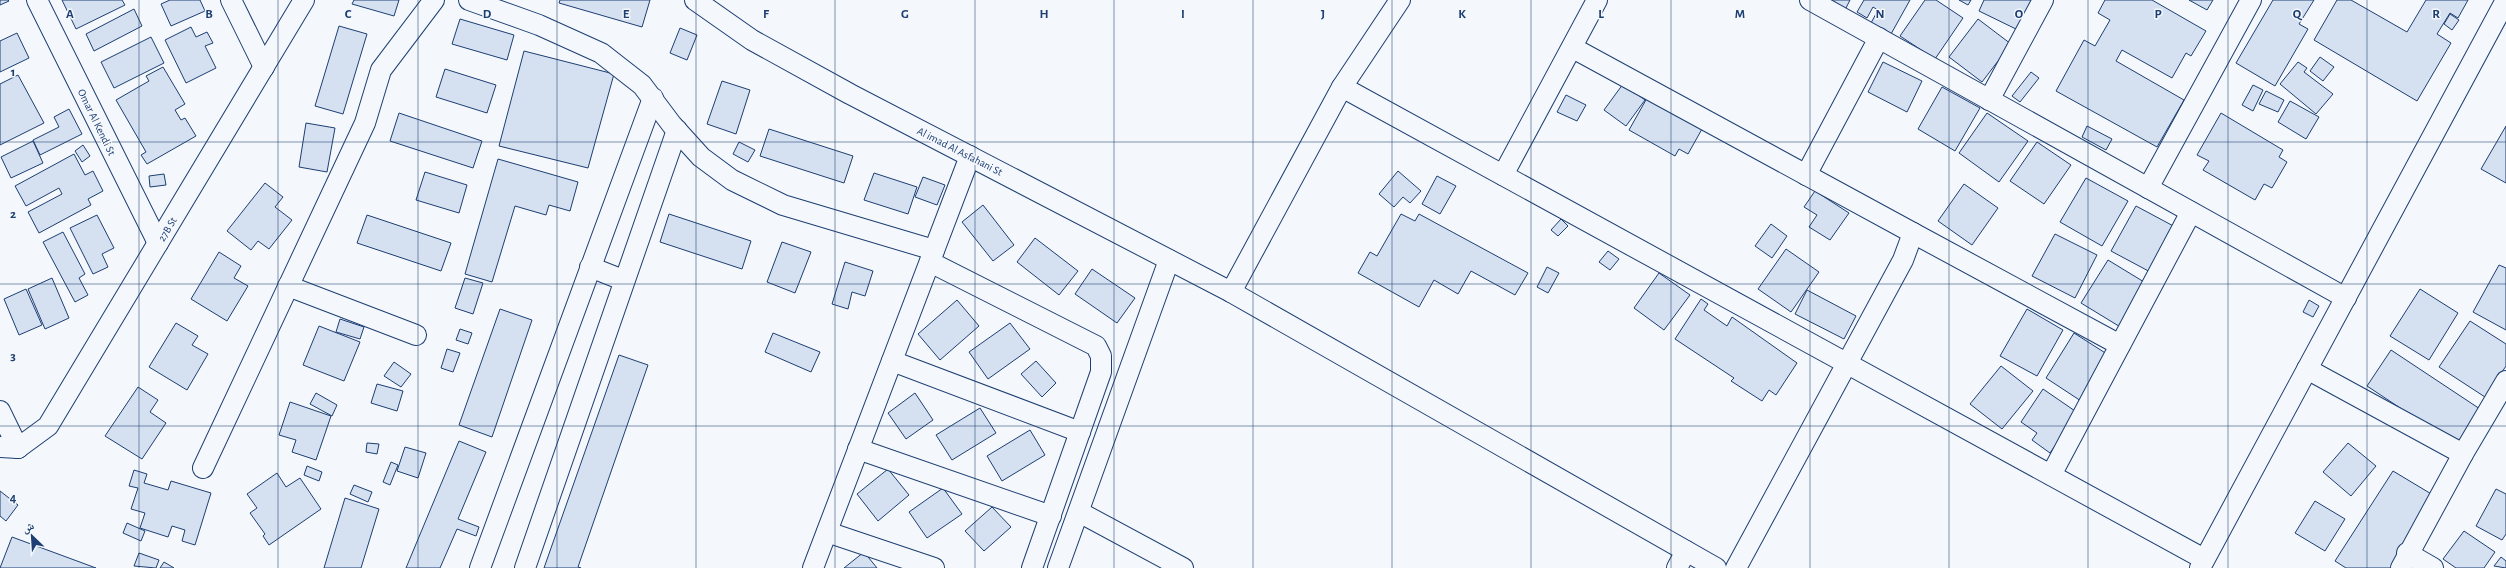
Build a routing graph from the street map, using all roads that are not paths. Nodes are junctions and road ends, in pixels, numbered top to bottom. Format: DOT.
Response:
graph roads {
  1 [pos="37,0"];
  2 [pos="231,0"];
  3 [pos="304,0"];
  4 [pos="434,0"];
  5 [pos="469,0"];
  6 [pos="695,0"];
  7 [pos="1400,0"];
  8 [pos="1597,0"];
  9 [pos="1810,0"];
  10 [pos="2042,0"];
  11 [pos="2251,0"];
  12 [pos="2506,1"];
  13 [pos="1879,38"];
  14 [pos="1573,48"];
  15 [pos="264,67"];
  16 [pos="1342,87"];
  17 [pos="653,98"];
  18 [pos="1989,100"];
  19 [pos="677,130"];
  20 [pos="970,156"];
  21 [pos="1503,175"];
  22 [pos="1806,175"];
  23 [pos="2148,188"];
  24 [pos="2191,212"];
  25 [pos="1914,233"];
  26 [pos="158,243"];
  27 [pos="932,256"];
  28 [pos="1169,260"];
  29 [pos="590,267"];
  30 [pos="623,280"];
  31 [pos="288,286"];
  32 [pos="1231,292"];
  33 [pos="2346,298"];
  34 [pos="416,335"];
  35 [pos="2120,345"];
  36 [pos="892,361"];
  37 [pos="1846,363"];
  38 [pos="2307,369"];
  39 [pos="2506,381"];
  40 [pos="0,411"];
  41 [pos="1080,432"];
  42 [pos="9,447"];
  43 [pos="858,450"];
  44 [pos="2462,454"];
  45 [pos="203,468"];
  46 [pos="2051,475"];
  47 [pos="1079,512"];
  48 [pos="1050,516"];
  49 [pos="827,532"];
  50 [pos="1686,551"];
  51 [pos="2404,560"];
  52 [pos="2202,563"];
  53 [pos="480,568"];
  54 [pos="525,568"];
  55 [pos="813,568"];
  56 [pos="934,568"];
  57 [pos="1032,568"];
  58 [pos="1058,568"];
  59 [pos="1183,568"];
  60 [pos="1677,568"];
  61 [pos="1716,568"];
  62 [pos="1736,568"];
  63 [pos="2433,568"];
  1 -- 26 [label="street, Omar Al Kendi St"];
  2 -- 15 [label="street"];
  3 -- 15 [label="street, 27B St"];
  4 -- 31 [label="street"];
  5 -- 17 [label="street"];
  6 -- 20 [label="street, Al imad Al Asfahani St"];
  7 -- 16 [label="street"];
  8 -- 14 [label="street"];
  9 -- 13 [label="street"];
  10 -- 18 [label="street"];
  11 -- 23 [label="street"];
  12 -- 33 [label="street"];
  13 -- 18 [label="street"];
  13 -- 22 [label="street"];
  14 -- 21 [label="street"];
  14 -- 22 [label="street"];
  15 -- 26 [label="street, 27B St"];
  16 -- 21 [label="street"];
  16 -- 32 [label="street"];
  17 -- 19 [label="street"];
  17 -- 29 [label="street"];
  18 -- 23 [label="street"];
  19 -- 27 [label="street"];
  19 -- 30 [label="street"];
  20 -- 27 [label="street"];
  20 -- 28 [label="street, Al imad Al Asfahani St"];
  21 -- 37 [label="street"];
  22 -- 25 [label="street"];
  23 -- 24 [label="street"];
  24 -- 33 [label="street"];
  24 -- 35 [label="street"];
  25 -- 35 [label="street"];
  25 -- 37 [label="street"];
  26 -- 42 [label="street, 27B St"];
  27 -- 36 [label="street"];
  27 -- 41 [label="street"];
  28 -- 32 [label="street, Al imad Al Asfahani St"];
  28 -- 47 [label="street"];
  29 -- 30 [label="street"];
  29 -- 53 [label="street"];
  30 -- 54 [label="street"];
  31 -- 34 [label="street"];
  31 -- 45 [label="street"];
  32 -- 50 [label="street, Al imad Al Asfahani St"];
  33 -- 38 [label="street"];
  35 -- 46 [label="street"];
  36 -- 41 [label="street"];
  36 -- 43 [label="street"];
  37 -- 46 [label="street"];
  37 -- 62 [label="street"];
  38 -- 44 [label="street"];
  38 -- 52 [label="street"];
  39 -- 44 [label="street"];
  40 -- 42 [label="street"];
  41 -- 48 [label="street"];
  43 -- 48 [label="street"];
  43 -- 49 [label="street"];
  44 -- 51 [label="street"];
  46 -- 52 [label="street"];
  47 -- 58 [label="street"];
  47 -- 59 [label="street"];
  48 -- 57 [label="street"];
  49 -- 55 [label="street"];
  49 -- 56 [label="street"];
  50 -- 60 [label="street"];
  50 -- 61 [label="street, Al imad Al Asfahani St"];
  51 -- 63 [label="street"];
}
